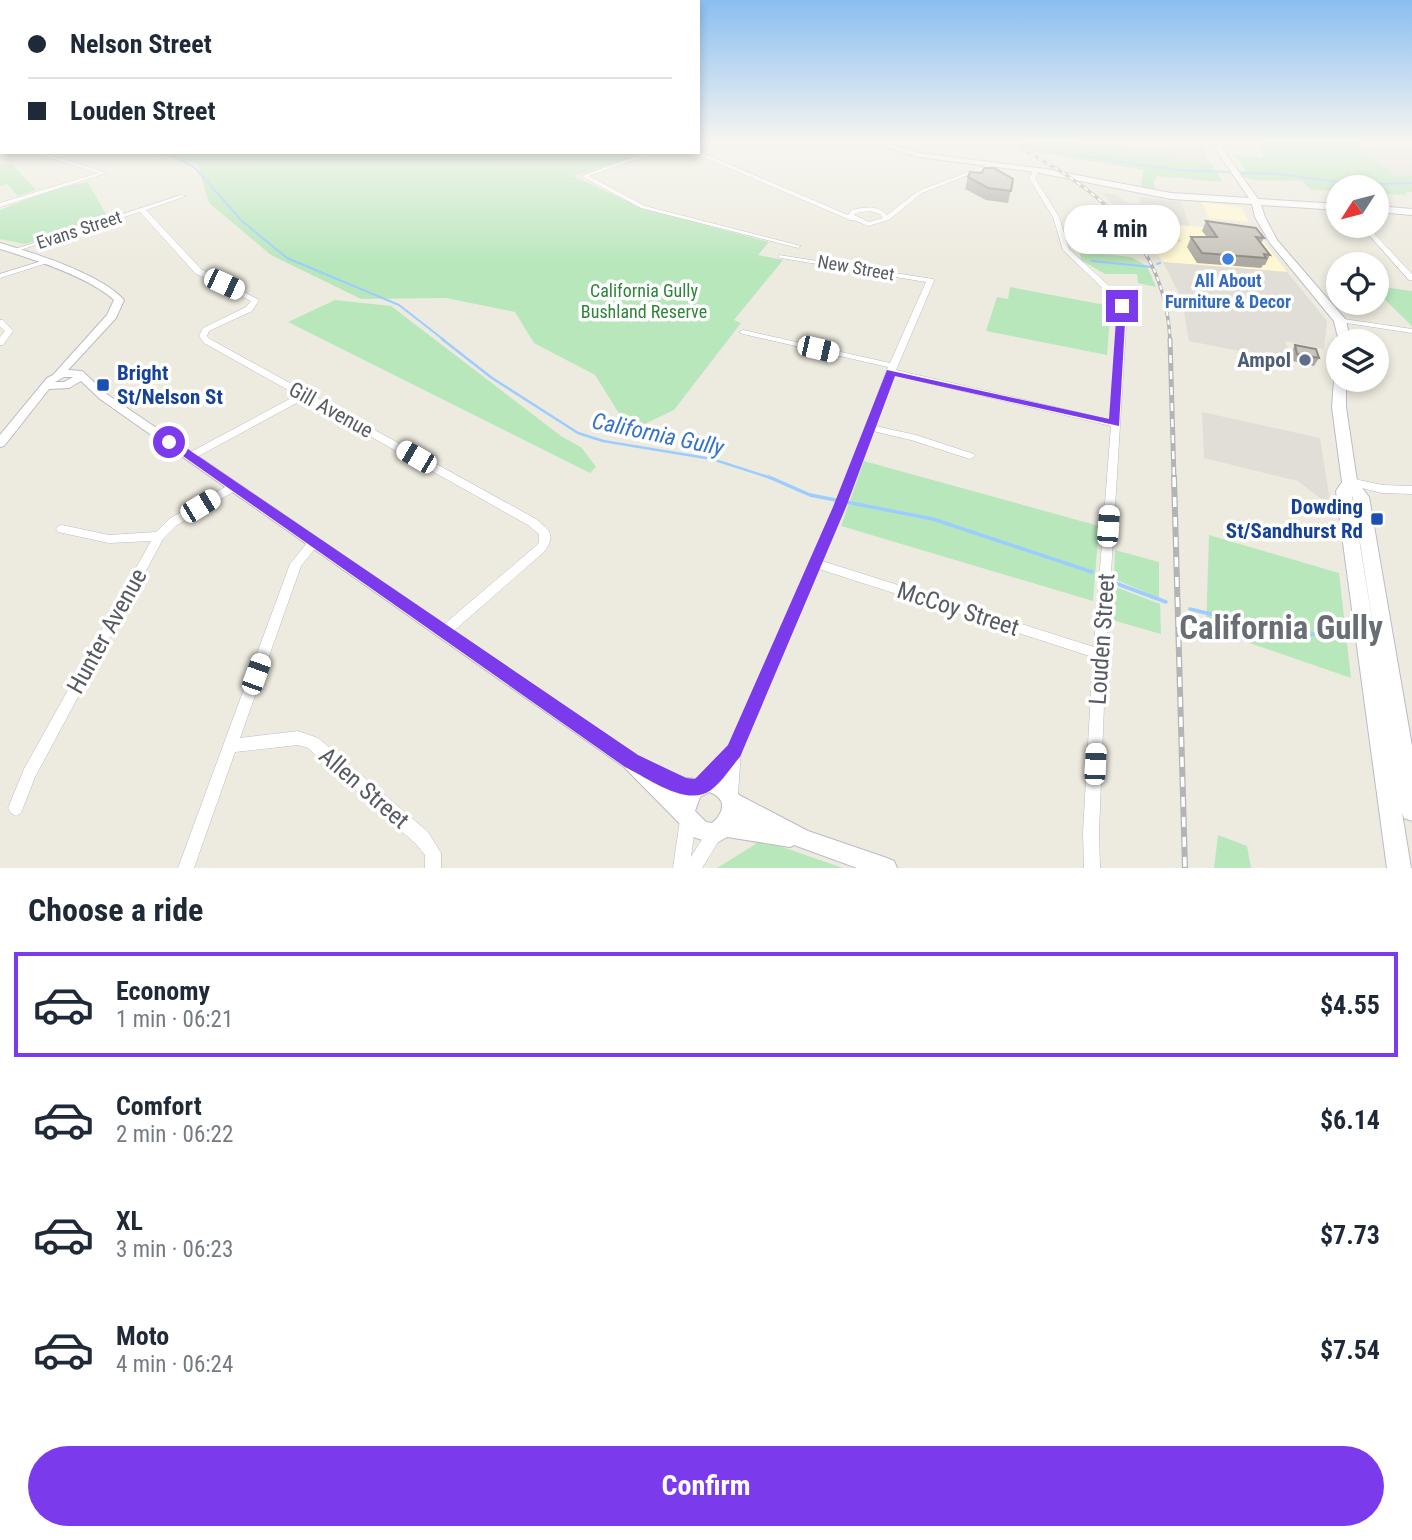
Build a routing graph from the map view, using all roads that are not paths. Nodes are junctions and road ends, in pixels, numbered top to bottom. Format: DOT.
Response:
graph roads {
  1 [pos="76,182"];
  2 [pos="594,182"];
  3 [pos="764,182"];
  4 [pos="946,182"];
  5 [pos="1034,182"];
  6 [pos="1092,182"];
  7 [pos="1238,182"];
  8 [pos="183,196"];
  9 [pos="1251,202"];
  10 [pos="816,204"];
  11 [pos="903,204"];
  12 [pos="0,205"];
  13 [pos="1326,206"];
  14 [pos="142,209"];
  15 [pos="864,209"];
  16 [pos="1390,210"];
  17 [pos="1412,212"];
  18 [pos="852,219"];
  19 [pos="887,219"];
  20 [pos="1375,238"];
  21 [pos="0,246"];
  22 [pos="798,246"];
  23 [pos="15,250"];
  24 [pos="781,256"];
  25 [pos="43,261"];
  26 [pos="0,276"];
  27 [pos="1412,278"];
  28 [pos="267,303"];
  29 [pos="254,305"];
  30 [pos="1340,320"];
  31 [pos="0,322"];
  32 [pos="1342,329"];
  33 [pos="1412,331"];
  34 [pos="743,332"];
  35 [pos="0,343"];
  36 [pos="74,359"];
  37 [pos="892,369"];
  38 [pos="78,374"];
  39 [pos="59,383"];
  40 [pos="92,387"];
  41 [pos="1340,392"];
  42 [pos="304,395"];
  43 [pos="36,402"];
  44 [pos="1115,424"];
  45 [pos="872,428"];
  46 [pos="0,443"];
  47 [pos="191,456"];
  48 [pos="973,457"];
  49 [pos="1350,482"];
  50 [pos="234,486"];
  51 [pos="1412,490"];
  52 [pos="62,528"];
  53 [pos="159,536"];
  54 [pos="315,541"];
  55 [pos="1361,548"];
  56 [pos="815,563"];
  57 [pos="445,631"];
  58 [pos="1367,643"];
  59 [pos="1386,649"];
  60 [pos="1100,654"];
  61 [pos="231,747"];
  62 [pos="734,751"];
  63 [pos="632,761"];
  64 [pos="700,786"];
  65 [pos="731,797"];
  66 [pos="16,808"];
  67 [pos="1412,810"];
  68 [pos="687,816"];
  69 [pos="720,830"];
  70 [pos="804,840"];
  71 [pos="1094,864"];
  72 [pos="187,868"];
  73 [pos="433,868"];
  74 [pos="681,868"];
  75 [pos="693,868"];
  76 [pos="887,868"];
  77 [pos="1399,868"];
  1 -- 12 [label="street"];
  2 -- 22 [label="street"];
  3 -- 10 [label="street"];
  4 -- 11 [label="street"];
  5 -- 44 [label="street, Louden Street"];
  6 -- 9 [label="main road"];
  7 -- 9 [label="main road"];
  8 -- 14 [label="street, Evans Street"];
  9 -- 13 [label="main road"];
  9 -- 30 [label="main road"];
  10 -- 15 [label="street"];
  10 -- 18 [label="street"];
  11 -- 15 [label="street"];
  11 -- 19 [label="street"];
  14 -- 23 [label="street, Evans Street"];
  14 -- 29 [label="street"];
  15 -- 18 [label="street"];
  15 -- 19 [label="street"];
  16 -- 17 [label="main road"];
  18 -- 19 [label="street"];
  20 -- 27 [label="street"];
  21 -- 23 [label="street"];
  23 -- 25 [label="street"];
  24 -- 37 [label="street, New Street"];
  25 -- 26 [label="street"];
  25 -- 36 [label="street"];
  28 -- 29 [label="street, Gill Avenue"];
  29 -- 42 [label="street, Gill Avenue"];
  30 -- 32 [label="main road"];
  30 -- 33 [label="street"];
  31 -- 35 [label="street"];
  34 -- 37 [label="street"];
  36 -- 38 [label="street"];
  36 -- 39 [label="street"];
  37 -- 44 [label="street"];
  37 -- 45 [label="street"];
  38 -- 39 [label="street"];
  38 -- 40 [label="street"];
  39 -- 40 [label="street"];
  39 -- 43 [label="street"];
  40 -- 47 [label="street"];
  41 -- 49 [label="main road"];
  42 -- 47 [label="street"];
  42 -- 57 [label="street, Gill Avenue"];
  43 -- 46 [label="street"];
  44 -- 60 [label="street, Louden Street"];
  45 -- 48 [label="street"];
  45 -- 56 [label="street"];
  47 -- 50 [label="street"];
  49 -- 51 [label="street"];
  49 -- 55 [label="main road"];
  50 -- 53 [label="street, Hunter Avenue"];
  50 -- 54 [label="street"];
  52 -- 53 [label="street"];
  53 -- 66 [label="street, Hunter Avenue"];
  54 -- 57 [label="street"];
  54 -- 61 [label="street"];
  55 -- 58 [label="main road"];
  55 -- 59 [label="main road"];
  56 -- 60 [label="street, McCoy Street"];
  56 -- 62 [label="street"];
  57 -- 63 [label="street"];
  58 -- 59 [label="main road"];
  58 -- 77 [label="main road"];
  59 -- 67 [label="main road"];
  60 -- 71 [label="street, Louden Street"];
  61 -- 72 [label="street"];
  61 -- 73 [label="street, Allen Street"];
  62 -- 64 [label="street"];
  62 -- 65 [label="street"];
  63 -- 64 [label="street"];
  63 -- 68 [label="street"];
  64 -- 65 [label="street"];
  64 -- 68 [label="street"];
  65 -- 69 [label="street"];
  65 -- 70 [label="street"];
  68 -- 69 [label="street"];
  68 -- 74 [label="street"];
  69 -- 70 [label="street"];
  69 -- 75 [label="street"];
  70 -- 76 [label="street"];
}
